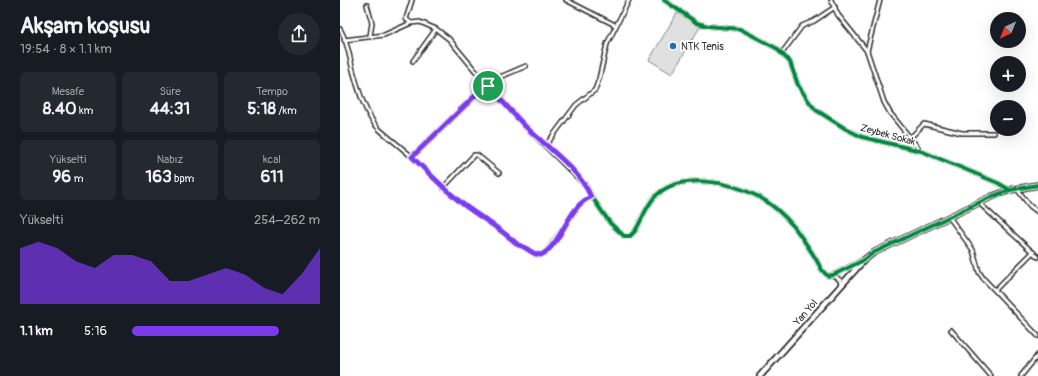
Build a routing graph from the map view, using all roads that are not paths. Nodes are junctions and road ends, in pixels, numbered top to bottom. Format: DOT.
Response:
graph roads {
  1 [pos="412,0"];
  2 [pos="566,0"];
  3 [pos="629,0"];
  4 [pos="664,0"];
  5 [pos="831,0"];
  6 [pos="880,0"];
  7 [pos="367,5"];
  8 [pos="835,8"];
  9 [pos="411,24"];
  10 [pos="615,26"];
  11 [pos="340,29"];
  12 [pos="436,29"];
  13 [pos="370,36"];
  14 [pos="344,40"];
  15 [pos="867,51"];
  16 [pos="782,53"];
  17 [pos="413,61"];
  18 [pos="526,66"];
  19 [pos="487,85"];
  20 [pos="990,133"];
  21 [pos="909,139"];
  22 [pos="546,146"];
  23 [pos="921,151"];
  24 [pos="412,157"];
  25 [pos="499,173"];
  26 [pos="1038,185"];
  27 [pos="444,188"];
  28 [pos="1010,190"];
  29 [pos="1017,190"];
  30 [pos="591,197"];
  31 [pos="979,203"];
  32 [pos="1038,212"];
  33 [pos="949,217"];
  34 [pos="1033,252"];
  35 [pos="1038,257"];
  36 [pos="864,260"];
  37 [pos="833,275"];
  38 [pos="841,285"];
  39 [pos="995,290"];
  40 [pos="951,330"];
  41 [pos="1038,336"];
  42 [pos="1038,355"];
  43 [pos="760,376"];
  44 [pos="991,376"];
  45 [pos="1021,376"];
  1 -- 9 [label="street"];
  2 -- 10 [label="street"];
  3 -- 10 [label="street"];
  4 -- 16 [label="street, Zeybek Sokak"];
  5 -- 8 [label="street"];
  6 -- 15 [label="street"];
  7 -- 13 [label="street"];
  8 -- 15 [label="street"];
  8 -- 16 [label="street"];
  9 -- 12 [label="street"];
  9 -- 13 [label="street"];
  10 -- 22 [label="street"];
  11 -- 14 [label="street"];
  12 -- 17 [label="street"];
  12 -- 19 [label="street"];
  13 -- 14 [label="street"];
  14 -- 24 [label="street"];
  15 -- 21 [label="street"];
  16 -- 23 [label="street, Zeybek Sokak"];
  18 -- 19 [label="street"];
  19 -- 22 [label="street"];
  19 -- 24 [label="street"];
  20 -- 21 [label="street"];
  21 -- 23 [label="street"];
  22 -- 30 [label="street"];
  23 -- 28 [label="street, Zeybek Sokak"];
  24 -- 27 [label="street"];
  25 -- 27 [label="street"];
  26 -- 29 [label="street"];
  27 -- 30 [label="street"];
  28 -- 29 [label="street"];
  28 -- 31 [label="street, Yan Yol"];
  29 -- 32 [label="street"];
  30 -- 37 [label="street"];
  31 -- 33 [label="street, Yan Yol"];
  31 -- 34 [label="street"];
  33 -- 36 [label="street, Yan Yol"];
  33 -- 39 [label="street"];
  34 -- 35 [label="street"];
  34 -- 39 [label="street"];
  36 -- 37 [label="street"];
  36 -- 38 [label="street, Yan Yol"];
  37 -- 38 [label="street"];
  38 -- 43 [label="street, Yan Yol"];
  39 -- 41 [label="street"];
  40 -- 44 [label="street"];
  42 -- 45 [label="street"];
}
